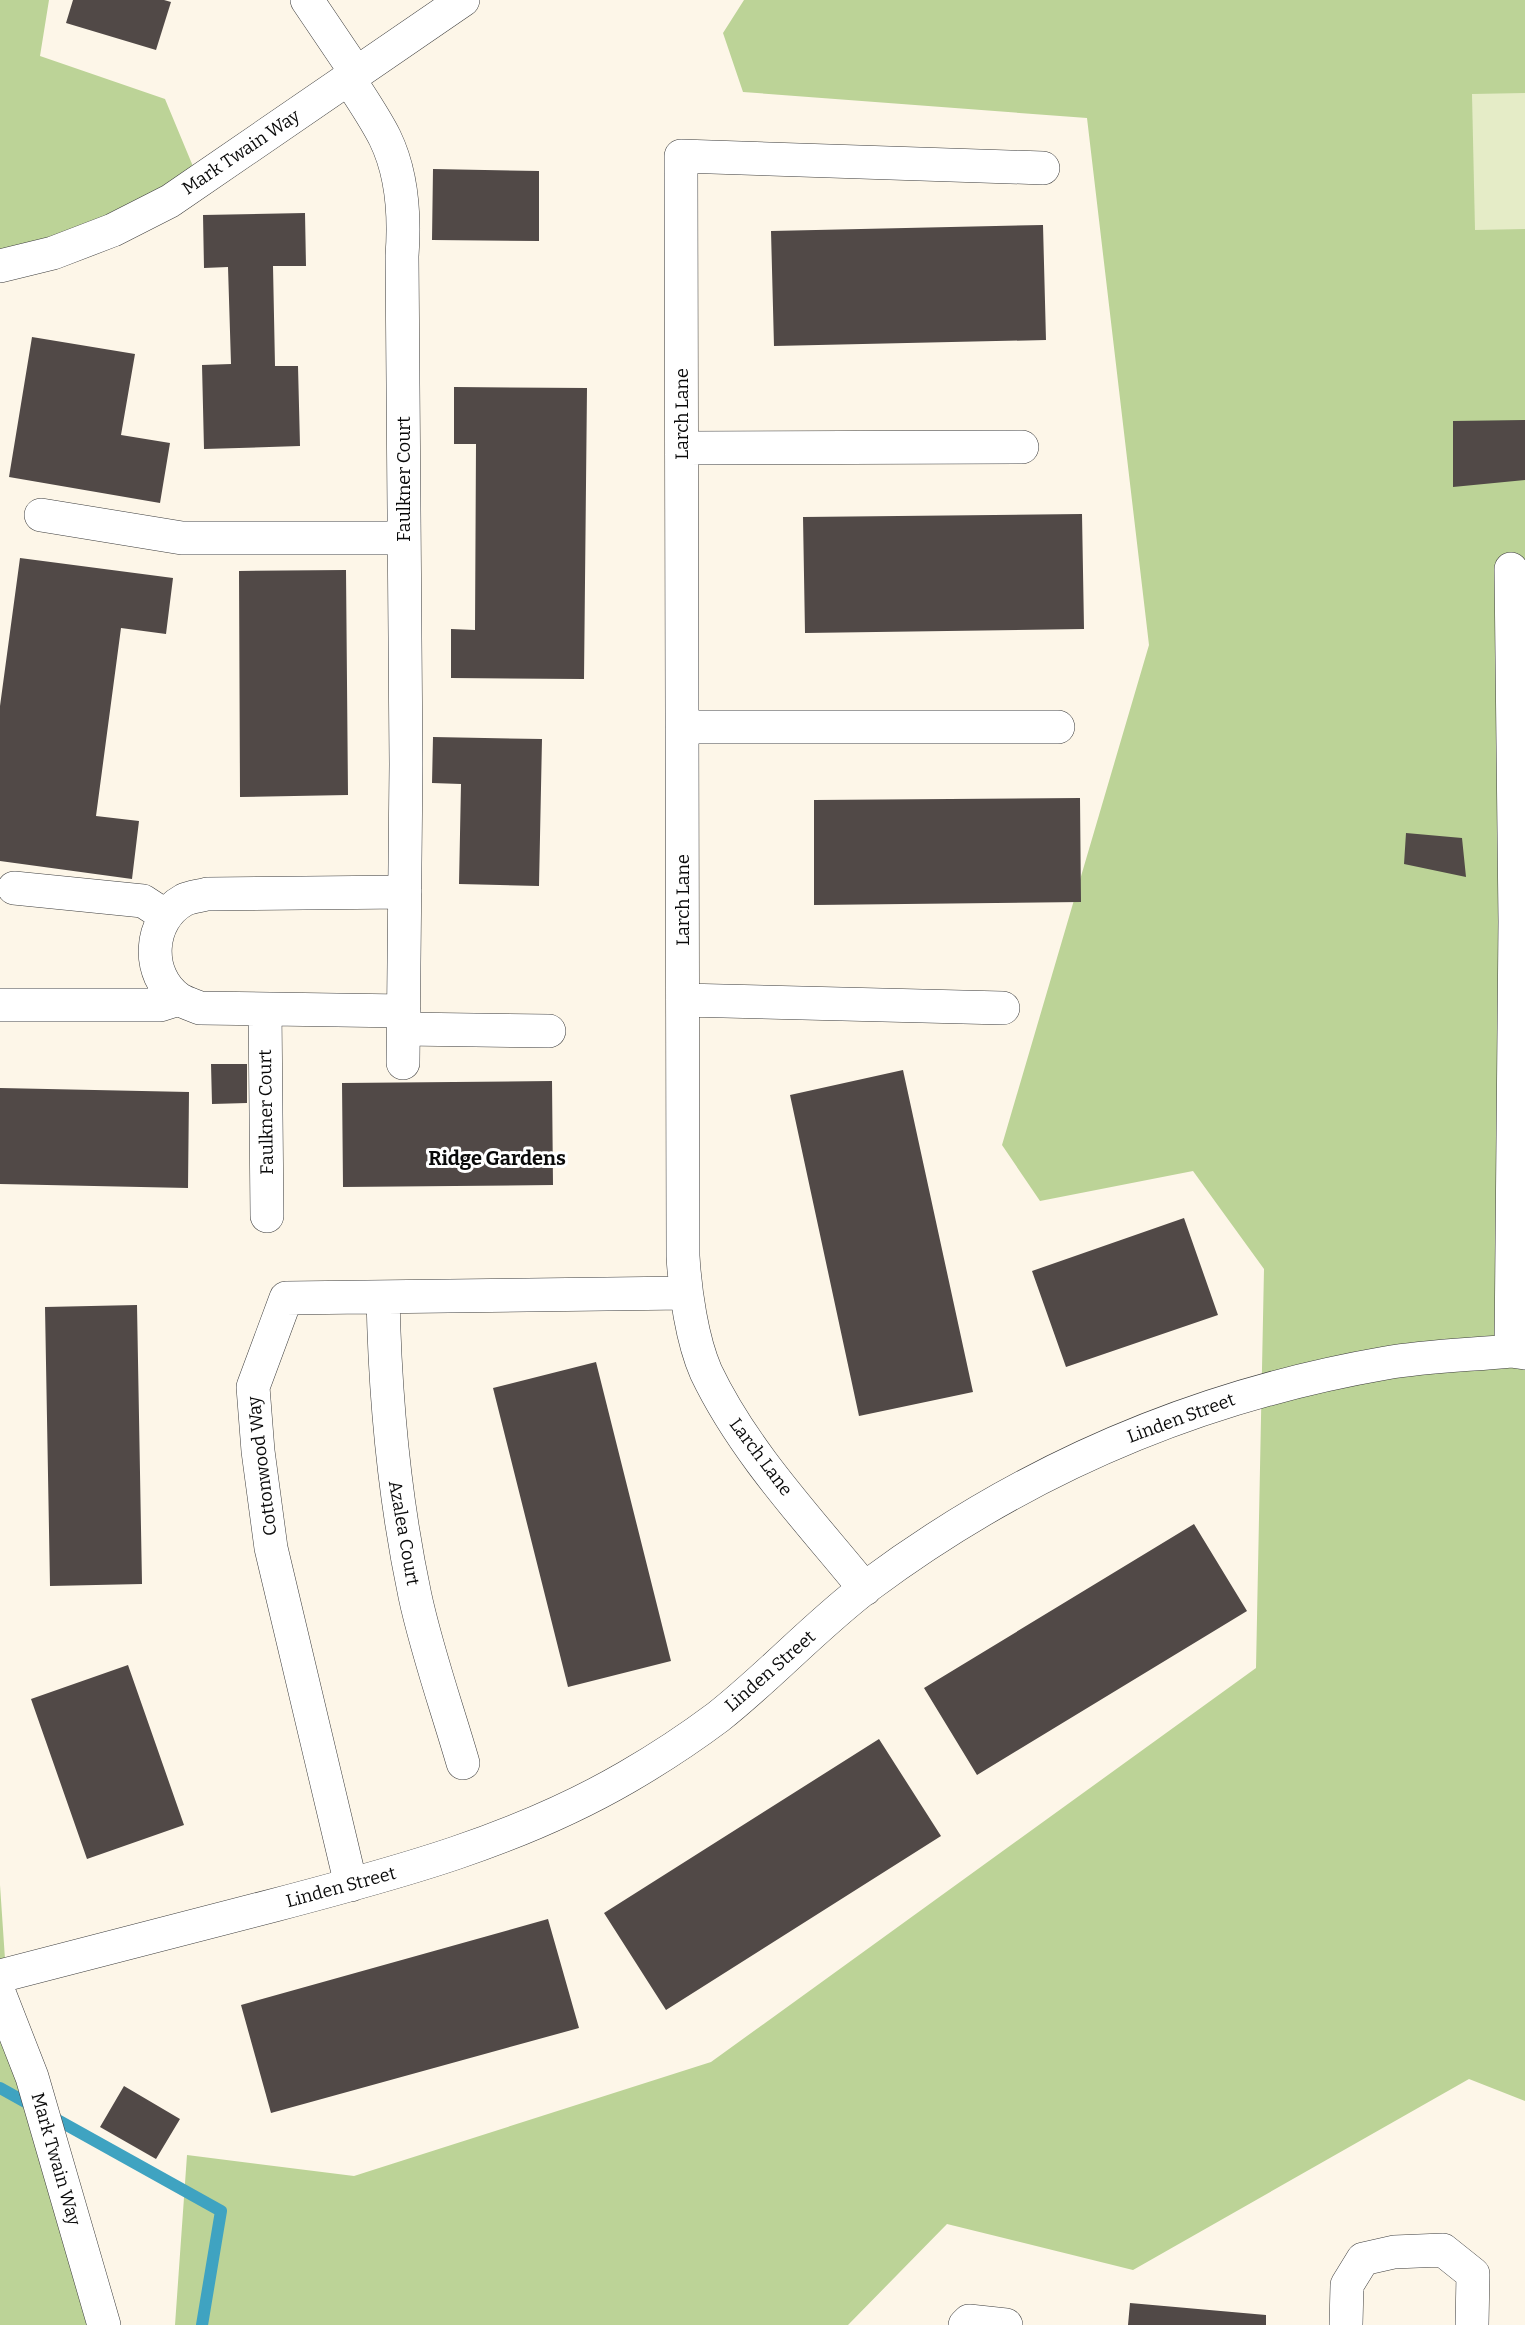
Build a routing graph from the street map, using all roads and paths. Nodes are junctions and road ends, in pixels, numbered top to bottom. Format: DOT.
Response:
graph roads {
  1 [pos="463,0"];
  2 [pos="312,2"];
  3 [pos="353,76"];
  4 [pos="1043,168"];
  5 [pos="0,267"];
  6 [pos="1022,447"];
  7 [pos="682,448"];
  8 [pos="41,515"];
  9 [pos="404,538"];
  10 [pos="1511,569"];
  11 [pos="682,727"];
  12 [pos="1058,727"];
  13 [pos="14,888"];
  14 [pos="405,892"];
  15 [pos="166,916"];
  16 [pos="1520,922"];
  17 [pos="179,999"];
  18 [pos="683,1000"];
  19 [pos="0,1005"];
  20 [pos="1003,1008"];
  21 [pos="264,1009"];
  22 [pos="404,1020"];
  23 [pos="549,1030"];
  24 [pos="403,1063"];
  25 [pos="267,1216"];
  26 [pos="685,1293"];
  27 [pos="383,1297"];
  28 [pos="1518,1352"];
  29 [pos="865,1589"];
  30 [pos="463,1763"];
  31 [pos="351,1885"];
  32 [pos="0,1976"];
  33 [pos="0,1995"];
  34 [pos="104,2325"];
  35 [pos="965,2325"];
  36 [pos="1006,2325"];
  37 [pos="1346,2325"];
  38 [pos="1472,2325"];
  1 -- 3 [label="street, Mark Twain Way"];
  2 -- 3 [label="street, Faulkner Court"];
  3 -- 5 [label="street, Mark Twain Way"];
  3 -- 9 [label="street, Faulkner Court"];
  4 -- 7 [label="street, Larch Lane"];
  6 -- 7 [label="street"];
  7 -- 11 [label="street, Larch Lane"];
  8 -- 9 [label="street"];
  9 -- 14 [label="street, Faulkner Court"];
  10 -- 16 [label="street"];
  11 -- 12 [label="street"];
  11 -- 18 [label="street, Larch Lane"];
  13 -- 15 [label="street"];
  14 -- 15 [label="street"];
  14 -- 22 [label="street, Faulkner Court"];
  15 -- 17 [label="street"];
  16 -- 28 [label="street"];
  17 -- 19 [label="street"];
  17 -- 21 [label="street"];
  18 -- 20 [label="street"];
  18 -- 26 [label="street, Larch Lane"];
  21 -- 22 [label="street"];
  21 -- 25 [label="street, Faulkner Court"];
  22 -- 23 [label="street"];
  22 -- 24 [label="street, Faulkner Court"];
  26 -- 27 [label="street, Cottonwood Way"];
  26 -- 29 [label="street, Larch Lane"];
  27 -- 30 [label="street, Azalea Court"];
  27 -- 31 [label="street, Cottonwood Way"];
  28 -- 29 [label="street, Linden Street"];
  29 -- 31 [label="street, Linden Street"];
  31 -- 32 [label="street, Linden Street"];
  33 -- 34 [label="street, Mark Twain Way"];
  35 -- 36 [label="street"];
  37 -- 38 [label="street"];
}
